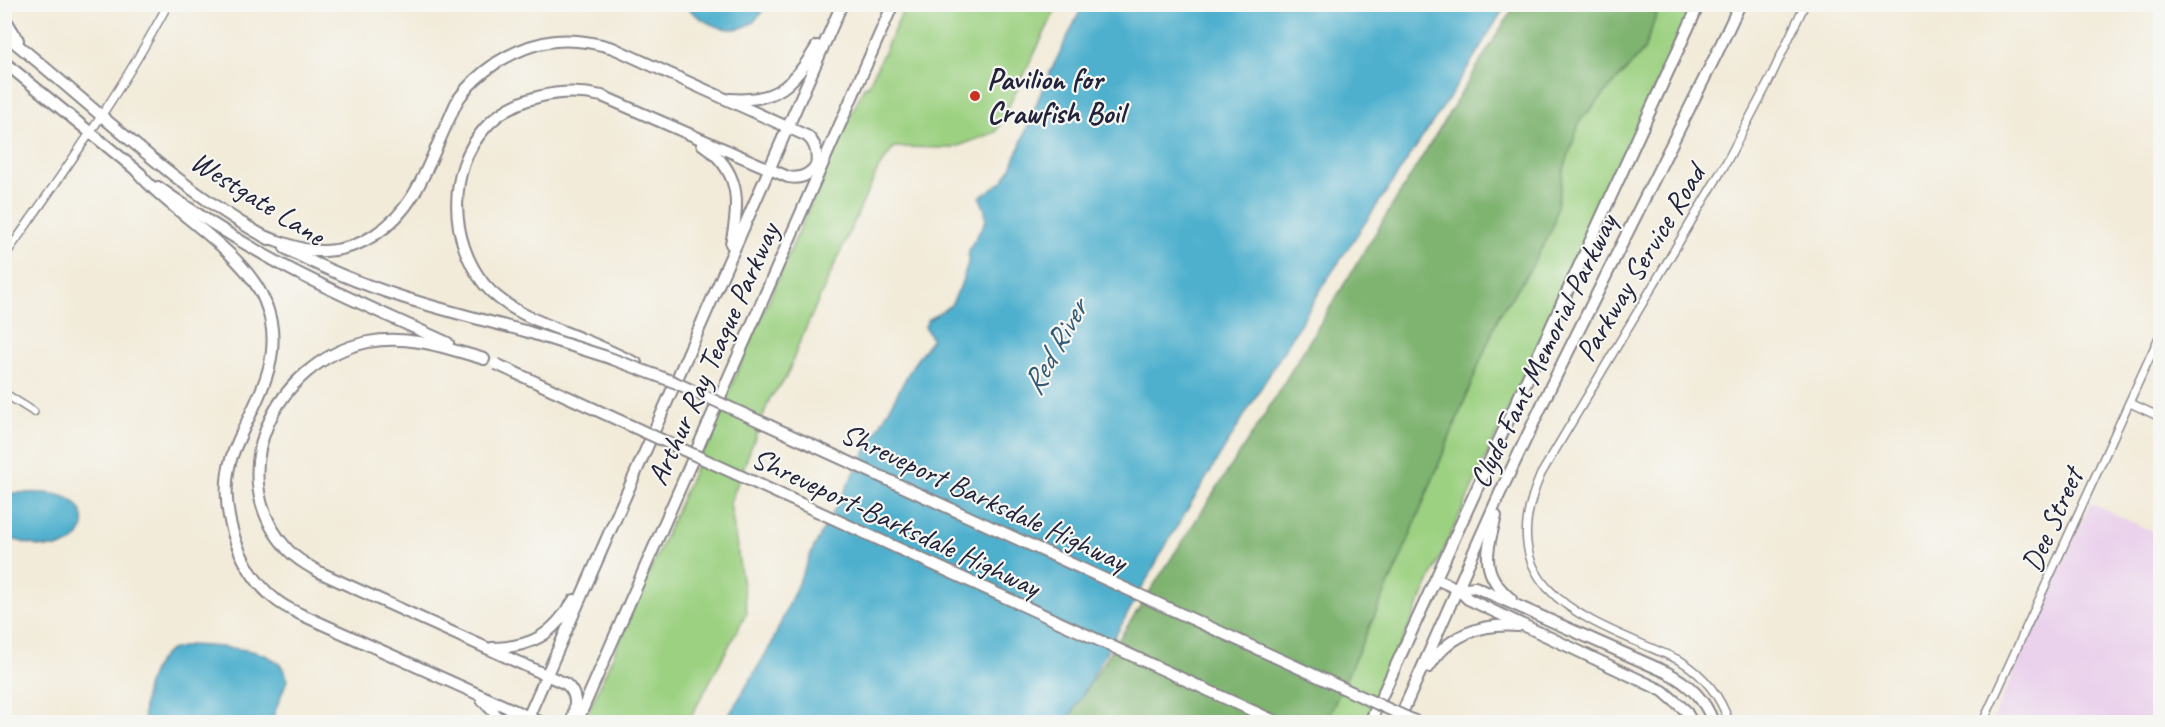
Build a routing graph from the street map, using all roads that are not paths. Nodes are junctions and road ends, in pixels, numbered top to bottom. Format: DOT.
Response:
graph roads {
  1 [pos="168,4"];
  2 [pos="893,4"];
  3 [pos="1699,4"];
  4 [pos="1740,4"];
  5 [pos="1805,4"];
  6 [pos="841,6"];
  7 [pos="4,17"];
  8 [pos="4,34"];
  9 [pos="23,48"];
  10 [pos="4,64"];
  11 [pos="723,99"];
  12 [pos="103,116"];
  13 [pos="788,128"];
  14 [pos="678,130"];
  15 [pos="91,134"];
  16 [pos="829,149"];
  17 [pos="817,165"];
  18 [pos="769,169"];
  19 [pos="136,170"];
  20 [pos="812,188"];
  21 [pos="263,236"];
  22 [pos="4,257"];
  23 [pos="727,267"];
  24 [pos="525,332"];
  25 [pos="2160,335"];
  26 [pos="484,359"];
  27 [pos="496,364"];
  28 [pos="674,382"];
  29 [pos="4,393"];
  30 [pos="2130,403"];
  31 [pos="34,412"];
  32 [pos="2160,417"];
  33 [pos="1500,493"];
  34 [pos="593,569"];
  35 [pos="1436,579"];
  36 [pos="1458,589"];
  37 [pos="1520,607"];
  38 [pos="1525,626"];
  39 [pos="488,649"];
  40 [pos="547,675"];
  41 [pos="472,693"];
  42 [pos="1410,698"];
  43 [pos="527,720"];
  44 [pos="572,721"];
  45 [pos="500,723"];
  46 [pos="540,723"];
  47 [pos="1277,723"];
  48 [pos="1370,723"];
  49 [pos="1398,723"];
  50 [pos="1417,723"];
  51 [pos="1692,723"];
  52 [pos="1713,723"];
  53 [pos="1729,723"];
  54 [pos="1983,723"];
  1 -- 12 [label="street"];
  2 -- 16 [label="main road, Arthur Ray Teague Parkway"];
  3 -- 35 [label="main road, Clyde Fant Memorial Parkway"];
  4 -- 33 [label="main road, Clyde Fant Memorial Parkway"];
  5 -- 53 [label="street, Parkway Service Road"];
  6 -- 11 [label="main road"];
  6 -- 13 [label="main road, Arthur Ray Teague Parkway"];
  7 -- 9 [label="main road"];
  8 -- 9 [label="main road, Westgate Lane"];
  9 -- 12 [label="main road, Westgate Lane"];
  10 -- 15 [label="main road, Westgate Lane"];
  11 -- 13 [label="main road"];
  11 -- 21 [label="main road"];
  12 -- 15 [label="street"];
  12 -- 21 [label="main road, Westgate Lane"];
  13 -- 17 [label="main road"];
  13 -- 18 [label="main road, Arthur Ray Teague Parkway"];
  14 -- 18 [label="main road"];
  14 -- 23 [label="main road"];
  14 -- 28 [label="main road, bridge"];
  15 -- 19 [label="main road, Westgate Lane"];
  15 -- 22 [label="street"];
  16 -- 17 [label="main road"];
  16 -- 20 [label="main road, Arthur Ray Teague Parkway"];
  17 -- 18 [label="main road"];
  17 -- 20 [label="main road"];
  18 -- 23 [label="main road, Arthur Ray Teague Parkway"];
  19 -- 26 [label="main road, Westgate Lane"];
  19 -- 41 [label="main road"];
  20 -- 44 [label="main road, Arthur Ray Teague Parkway"];
  21 -- 24 [label="main road, Westgate Lane"];
  23 -- 34 [label="main road, Arthur Ray Teague Parkway"];
  24 -- 28 [label="main road, Shreveport Barksdale Highway, bridge"];
  25 -- 30 [label="street, Dee Street"];
  26 -- 27 [label="main road, Westgate Lane"];
  26 -- 39 [label="main road"];
  27 -- 47 [label="main road, Shreveport-Barksdale Highway, bridge"];
  28 -- 50 [label="main road, Shreveport Barksdale Highway, bridge"];
  29 -- 31 [label="street"];
  30 -- 32 [label="street"];
  30 -- 54 [label="street, Dee Street"];
  33 -- 36 [label="main road, Clyde Fant Memorial Parkway"];
  33 -- 37 [label="main road"];
  34 -- 39 [label="main road"];
  34 -- 40 [label="main road, Arthur Ray Teague Parkway"];
  35 -- 36 [label="main road"];
  35 -- 48 [label="main road, Clyde Fant Memorial Parkway"];
  36 -- 37 [label="main road"];
  36 -- 38 [label="main road"];
  36 -- 42 [label="main road, Clyde Fant Memorial Parkway"];
  37 -- 52 [label="main road"];
  38 -- 42 [label="main road"];
  38 -- 51 [label="main road"];
  39 -- 40 [label="main road"];
  40 -- 43 [label="main road, Arthur Ray Teague Parkway"];
  40 -- 44 [label="main road"];
  41 -- 43 [label="main road"];
  41 -- 45 [label="main road"];
  42 -- 49 [label="main road, Clyde Fant Memorial Parkway"];
  43 -- 46 [label="main road"];
}
